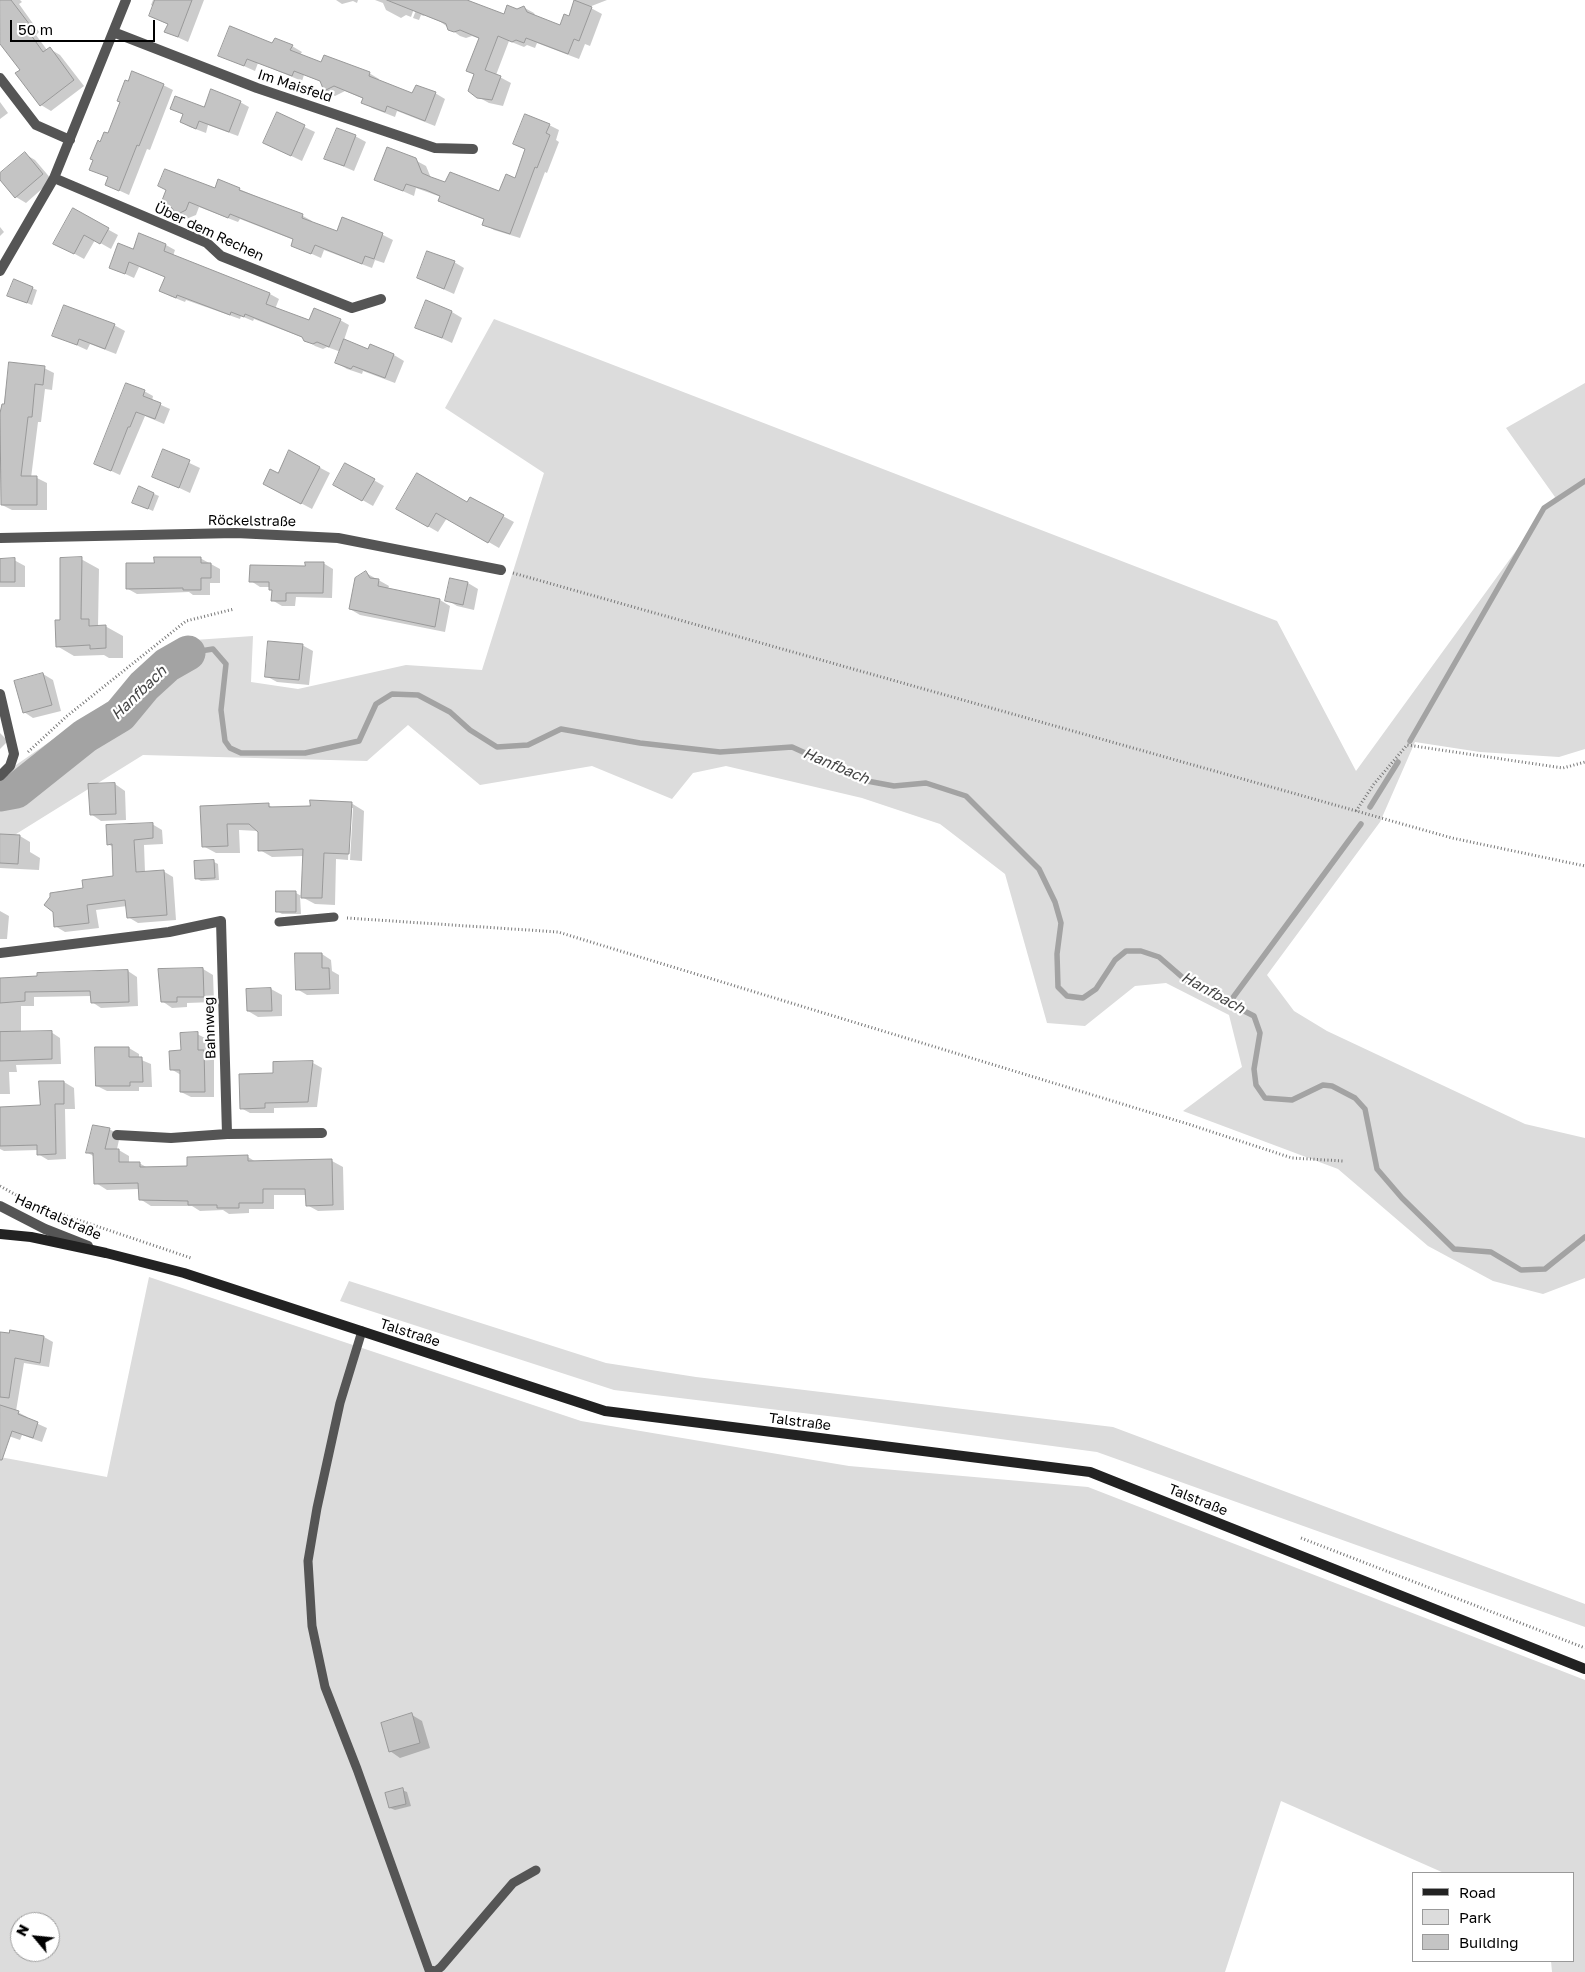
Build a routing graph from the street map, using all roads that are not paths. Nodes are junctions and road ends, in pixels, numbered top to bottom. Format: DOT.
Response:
graph roads {
  1 [pos="126,0"];
  2 [pos="113,32"];
  3 [pos="0,78"];
  4 [pos="70,140"];
  5 [pos="473,149"];
  6 [pos="54,178"];
  7 [pos="0,271"];
  8 [pos="381,299"];
  9 [pos="0,538"];
  10 [pos="501,570"];
  11 [pos="0,694"];
  12 [pos="0,776"];
  13 [pos="334,918"];
  14 [pos="279,922"];
  15 [pos="0,953"];
  16 [pos="322,1133"];
  17 [pos="227,1134"];
  18 [pos="117,1135"];
  19 [pos="0,1206"];
  20 [pos="0,1234"];
  21 [pos="106,1253"];
  22 [pos="362,1331"];
  23 [pos="1585,1669"];
  24 [pos="536,1870"];
  1 -- 2 [label="street"];
  2 -- 4 [label="street"];
  2 -- 5 [label="street, Im Maisfeld"];
  3 -- 4 [label="street"];
  4 -- 6 [label="street"];
  6 -- 7 [label="street"];
  6 -- 8 [label="street, Über dem Rechen"];
  9 -- 10 [label="street, Röckelstraße"];
  11 -- 12 [label="street"];
  13 -- 14 [label="lane"];
  15 -- 17 [label="street, Bahnweg"];
  16 -- 17 [label="street"];
  17 -- 18 [label="street"];
  19 -- 21 [label="street, Hanftalstraße"];
  20 -- 21 [label="main road, Talstraße"];
  21 -- 22 [label="main road, Talstraße"];
  22 -- 23 [label="main road, Talstraße"];
  22 -- 24 [label="lane"];
}
